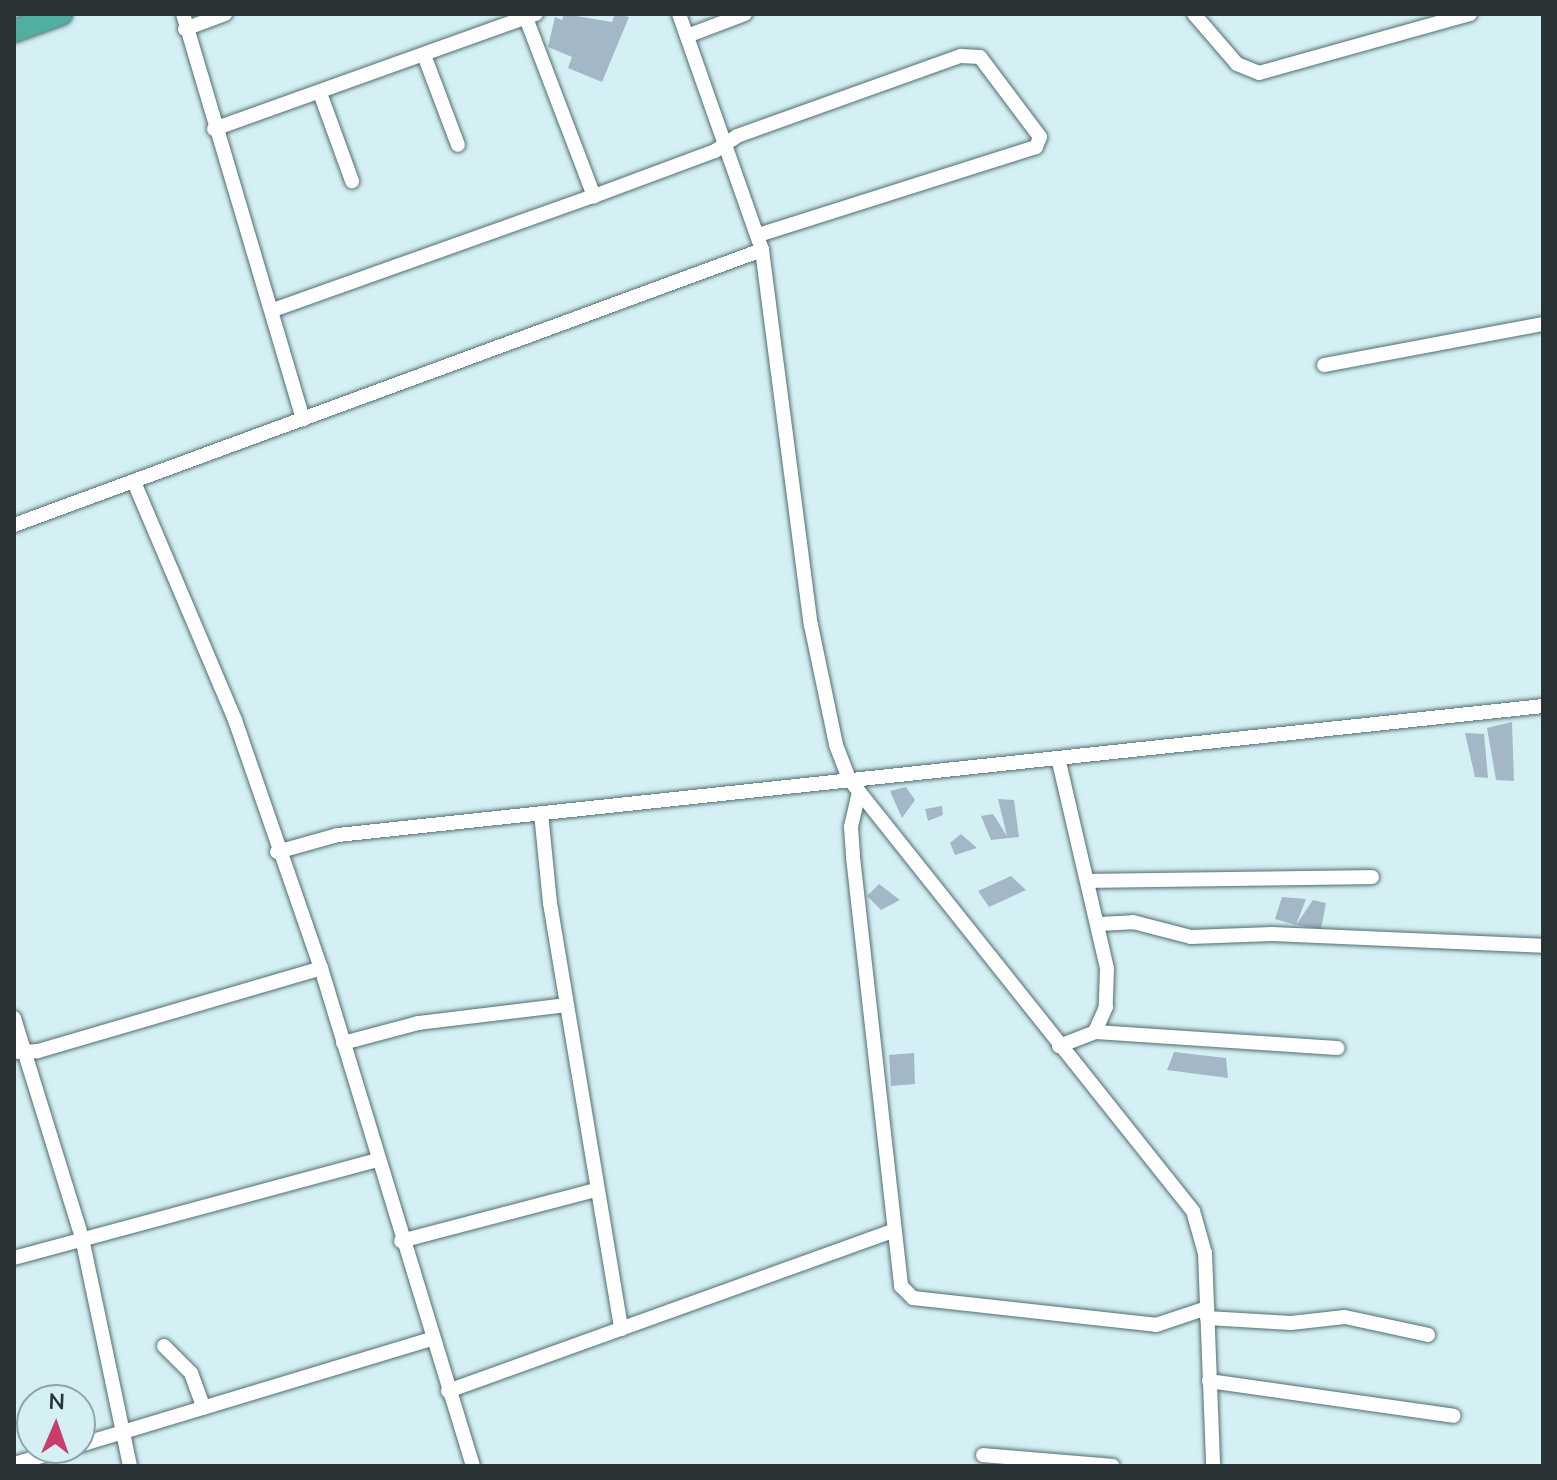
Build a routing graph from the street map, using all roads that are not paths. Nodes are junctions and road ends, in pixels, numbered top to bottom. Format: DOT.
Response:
graph roads {
  1 [pos="61,14"];
  2 [pos="176,14"];
  3 [pos="225,14"];
  4 [pos="679,14"];
  5 [pos="745,14"];
  6 [pos="1194,14"];
  7 [pos="1470,14"];
  8 [pos="531,16"];
  9 [pos="184,21"];
  10 [pos="14,31"];
  11 [pos="687,36"];
  12 [pos="424,55"];
  13 [pos="320,93"];
  14 [pos="214,129"];
  15 [pos="726,144"];
  16 [pos="458,145"];
  17 [pos="352,181"];
  18 [pos="594,196"];
  19 [pos="758,235"];
  20 [pos="762,250"];
  21 [pos="273,310"];
  22 [pos="1543,324"];
  23 [pos="1324,365"];
  24 [pos="303,420"];
  25 [pos="134,482"];
  26 [pos="14,525"];
  27 [pos="1543,706"];
  28 [pos="1059,762"];
  29 [pos="849,779"];
  30 [pos="859,792"];
  31 [pos="541,813"];
  32 [pos="277,852"];
  33 [pos="1372,877"];
  34 [pos="1089,881"];
  35 [pos="1099,924"];
  36 [pos="1543,946"];
  37 [pos="321,968"];
  38 [pos="566,1005"];
  39 [pos="14,1018"];
  40 [pos="1095,1032"];
  41 [pos="343,1043"];
  42 [pos="1059,1046"];
  43 [pos="1337,1048"];
  44 [pos="20,1052"];
  45 [pos="378,1160"];
  46 [pos="595,1190"];
  47 [pos="894,1230"];
  48 [pos="82,1238"];
  49 [pos="401,1241"];
  50 [pos="14,1258"];
  51 [pos="1207,1313"];
  52 [pos="621,1329"];
  53 [pos="1428,1335"];
  54 [pos="430,1339"];
  55 [pos="164,1346"];
  56 [pos="1209,1381"];
  57 [pos="448,1391"];
  58 [pos="204,1408"];
  59 [pos="1454,1416"];
  60 [pos="123,1432"];
  61 [pos="96,1440"];
  62 [pos="983,1455"];
  63 [pos="130,1466"];
  64 [pos="473,1466"];
  65 [pos="1113,1466"];
  66 [pos="1213,1466"];
  1 -- 10 [label="highway"];
  2 -- 9 [label="street"];
  3 -- 9 [label="street"];
  4 -- 11 [label="street"];
  5 -- 11 [label="street"];
  6 -- 7 [label="street"];
  8 -- 12 [label="street"];
  8 -- 18 [label="street"];
  9 -- 14 [label="street"];
  11 -- 15 [label="street"];
  12 -- 13 [label="street"];
  12 -- 16 [label="street"];
  13 -- 14 [label="street"];
  13 -- 17 [label="street"];
  14 -- 21 [label="street"];
  15 -- 18 [label="street"];
  15 -- 19 [label="street"];
  15 -- 19 [label="street"];
  18 -- 21 [label="street"];
  19 -- 20 [label="street"];
  20 -- 24 [label="street"];
  20 -- 29 [label="street"];
  21 -- 24 [label="street"];
  22 -- 23 [label="street"];
  24 -- 25 [label="street"];
  25 -- 26 [label="street"];
  25 -- 32 [label="street"];
  27 -- 28 [label="street"];
  28 -- 29 [label="street"];
  28 -- 34 [label="street"];
  29 -- 30 [label="street"];
  29 -- 31 [label="street"];
  30 -- 42 [label="street"];
  30 -- 47 [label="street"];
  31 -- 32 [label="street"];
  31 -- 38 [label="street"];
  32 -- 37 [label="street"];
  33 -- 34 [label="street"];
  34 -- 35 [label="street"];
  35 -- 36 [label="street"];
  35 -- 40 [label="street"];
  37 -- 41 [label="street"];
  37 -- 44 [label="street"];
  38 -- 41 [label="street"];
  38 -- 46 [label="street"];
  39 -- 44 [label="street"];
  40 -- 42 [label="street"];
  40 -- 43 [label="street"];
  41 -- 45 [label="street"];
  42 -- 51 [label="street"];
  44 -- 48 [label="street"];
  45 -- 48 [label="street"];
  45 -- 49 [label="street"];
  46 -- 49 [label="street"];
  46 -- 52 [label="street"];
  47 -- 51 [label="street"];
  47 -- 52 [label="street"];
  48 -- 50 [label="street"];
  48 -- 60 [label="street"];
  49 -- 54 [label="street"];
  51 -- 53 [label="street"];
  51 -- 56 [label="street"];
  52 -- 57 [label="street"];
  54 -- 57 [label="street"];
  54 -- 58 [label="street"];
  55 -- 58 [label="street"];
  56 -- 59 [label="street"];
  56 -- 66 [label="street"];
  57 -- 64 [label="street"];
  58 -- 60 [label="street"];
  60 -- 61 [label="street"];
  60 -- 63 [label="street"];
  62 -- 65 [label="street"];
}
